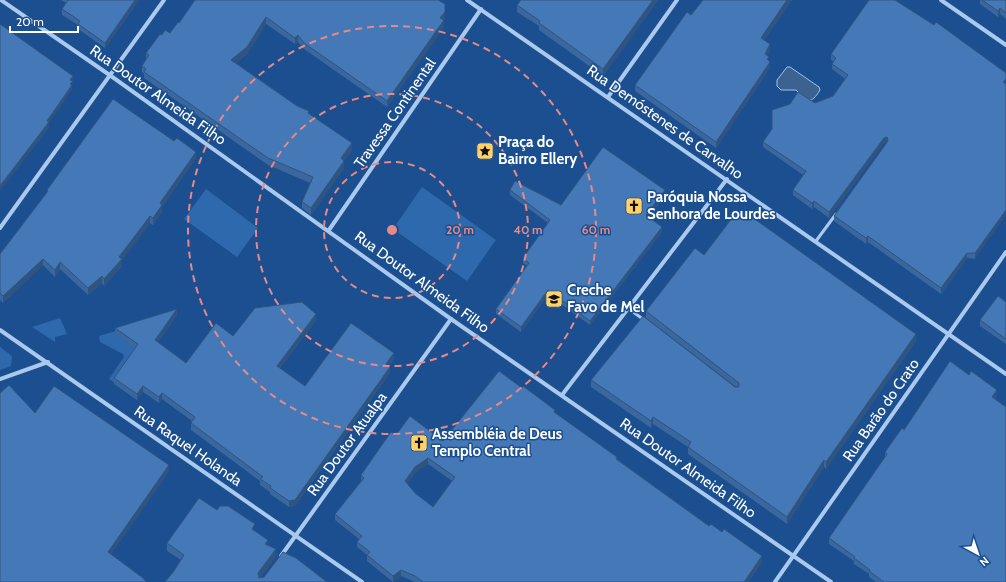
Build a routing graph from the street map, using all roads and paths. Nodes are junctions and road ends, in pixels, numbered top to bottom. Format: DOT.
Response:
graph roads {
  1 [pos="1,0"];
  2 [pos="164,0"];
  3 [pos="468,0"];
  4 [pos="677,0"];
  5 [pos="941,0"];
  6 [pos="481,9"];
  7 [pos="1006,45"];
  8 [pos="111,76"];
  9 [pos="608,97"];
  10 [pos="727,179"];
  11 [pos="840,208"];
  12 [pos="0,228"];
  13 [pos="329,230"];
  14 [pos="816,241"];
  15 [pos="1006,252"];
  16 [pos="628,308"];
  17 [pos="451,319"];
  18 [pos="647,323"];
  19 [pos="0,330"];
  20 [pos="949,334"];
  21 [pos="48,362"];
  22 [pos="1006,374"];
  23 [pos="0,379"];
  24 [pos="562,395"];
  25 [pos="296,536"];
  26 [pos="794,555"];
  27 [pos="279,559"];
  28 [pos="362,582"];
  29 [pos="775,582"];
  30 [pos="831,582"];
  1 -- 8 [label="street, Rua Doutor Almeida Filho"];
  2 -- 8 [label="street"];
  3 -- 6 [label="street, Rua Demóstenes de Carvalho"];
  4 -- 9 [label="street"];
  5 -- 7 [label="street"];
  6 -- 9 [label="street, Rua Demóstenes de Carvalho"];
  6 -- 13 [label="street, Travessa Continental"];
  8 -- 12 [label="street"];
  8 -- 13 [label="street, Rua Doutor Almeida Filho"];
  9 -- 10 [label="street, Rua Demóstenes de Carvalho"];
  10 -- 14 [label="street, Rua Demóstenes de Carvalho"];
  10 -- 16 [label="street"];
  11 -- 14 [label="lane"];
  13 -- 17 [label="street, Rua Doutor Almeida Filho"];
  14 -- 20 [label="street, Rua Demóstenes de Carvalho"];
  15 -- 20 [label="street, Rua Barão do Crato"];
  16 -- 18 [label="lane"];
  16 -- 24 [label="street"];
  17 -- 24 [label="street, Rua Doutor Almeida Filho"];
  17 -- 25 [label="street, Rua Doutor Atualpa"];
  19 -- 21 [label="street, Rua Raquel Holanda"];
  20 -- 22 [label="street, Rua Demóstenes de Carvalho"];
  20 -- 26 [label="street, Rua Barão do Crato"];
  21 -- 23 [label="street"];
  21 -- 25 [label="street, Rua Raquel Holanda"];
  24 -- 26 [label="street, Rua Doutor Almeida Filho"];
  25 -- 27 [label="street, Rua Doutor Atualpa"];
  25 -- 28 [label="street, Rua Raquel Holanda"];
  26 -- 29 [label="street, Rua Barão do Crato"];
  26 -- 30 [label="street, Rua Doutor Almeida Filho"];
}
